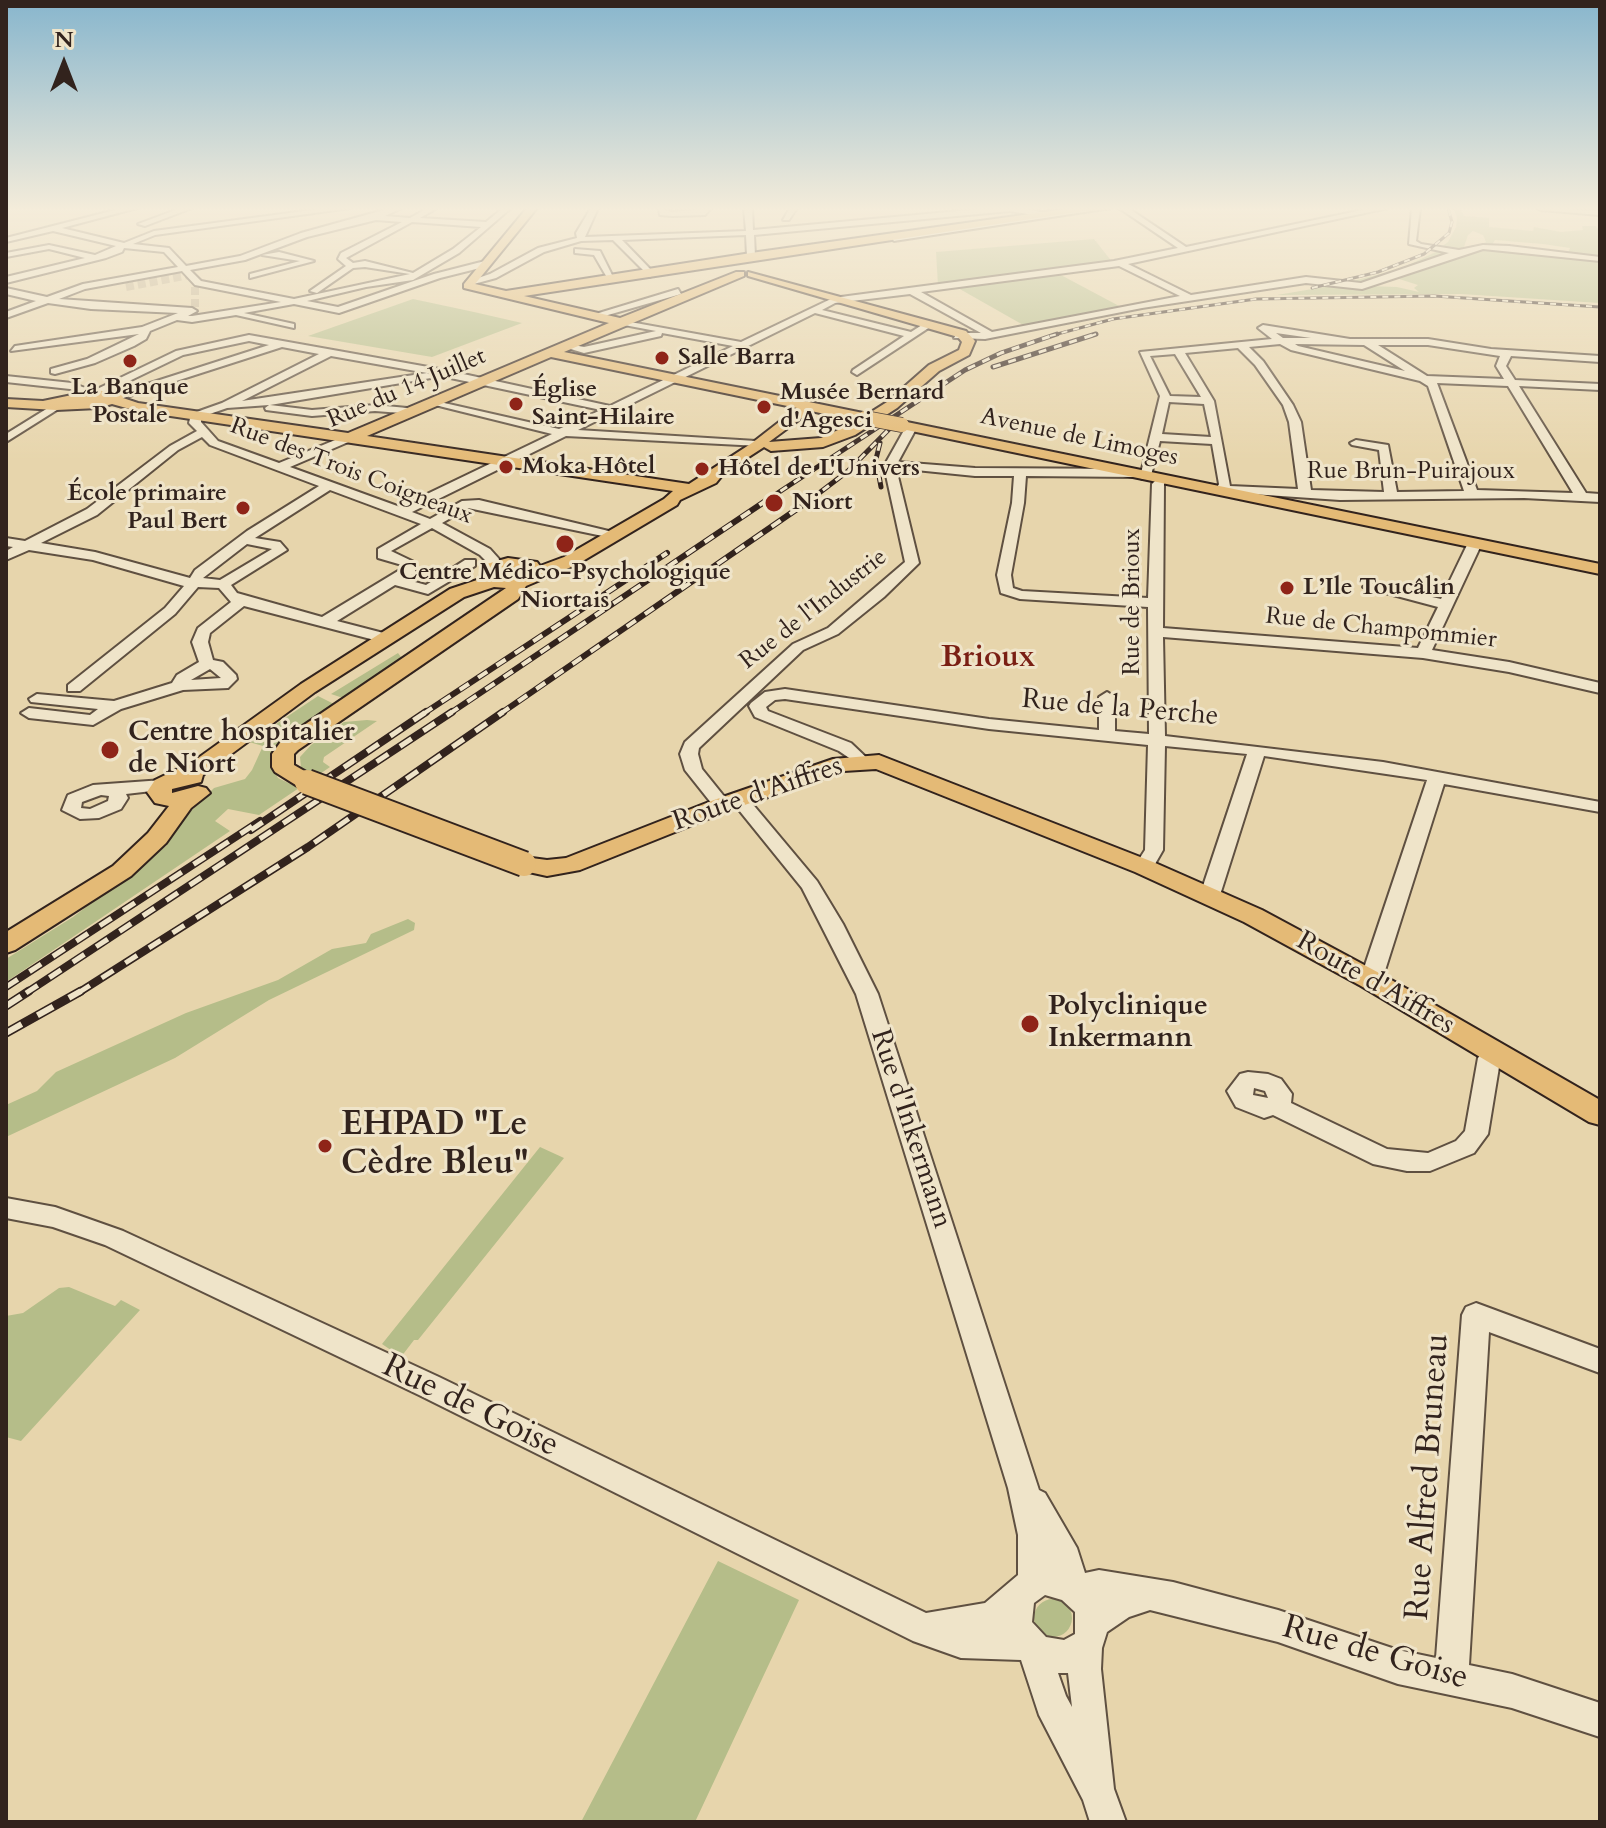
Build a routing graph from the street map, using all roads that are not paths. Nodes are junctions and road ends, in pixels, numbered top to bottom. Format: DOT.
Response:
graph roads {
  1 [pos="17,293"];
  2 [pos="67,293"];
  3 [pos="256,293"];
  4 [pos="306,293"];
  5 [pos="387,293"];
  6 [pos="500,293"];
  7 [pos="517,293"];
  8 [pos="673,293"];
  9 [pos="681,293"];
  10 [pos="824,293"];
  11 [pos="891,293"];
  12 [pos="916,293"];
  13 [pos="1181,293"];
  14 [pos="1213,293"];
  15 [pos="506,295"];
  16 [pos="145,297"];
  17 [pos="1188,297"];
  18 [pos="839,299"];
  19 [pos="50,300"];
  20 [pos="156,300"];
  21 [pos="294,301"];
  22 [pos="91,306"];
  23 [pos="132,308"];
  24 [pos="199,309"];
  25 [pos="812,310"];
  26 [pos="19,311"];
  27 [pos="225,312"];
  28 [pos="949,312"];
  29 [pos="6,315"];
  30 [pos="594,316"];
  31 [pos="33,317"];
  32 [pos="177,317"];
  33 [pos="303,319"];
  34 [pos="902,319"];
  35 [pos="617,324"];
  36 [pos="917,328"];
  37 [pos="90,330"];
  38 [pos="143,332"];
  39 [pos="669,332"];
  40 [pos="991,335"];
  41 [pos="962,336"];
  42 [pos="1281,341"];
  43 [pos="1348,341"];
  44 [pos="1365,341"];
  45 [pos="282,343"];
  46 [pos="742,345"];
  47 [pos="1241,345"];
  48 [pos="569,347"];
  49 [pos="10,350"];
  50 [pos="1179,351"];
  51 [pos="330,352"];
  52 [pos="1504,352"];
  53 [pos="550,353"];
  54 [pos="1600,360"];
  55 [pos="46,366"];
  56 [pos="857,372"];
  57 [pos="445,373"];
  58 [pos="6,379"];
  59 [pos="673,379"];
  60 [pos="1427,379"];
  61 [pos="485,381"];
  62 [pos="1512,385"];
  63 [pos="1599,388"];
  64 [pos="87,397"];
  65 [pos="116,399"];
  66 [pos="1165,399"];
  67 [pos="1209,401"];
  68 [pos="435,402"];
  69 [pos="6,403"];
  70 [pos="50,405"];
  71 [pos="226,405"];
  72 [pos="243,405"];
  73 [pos="137,407"];
  74 [pos="808,407"];
  75 [pos="611,409"];
  76 [pos="414,411"];
  77 [pos="196,415"];
  78 [pos="906,426"];
  79 [pos="563,432"];
  80 [pos="202,433"];
  81 [pos="1155,437"];
  82 [pos="349,438"];
  83 [pos="6,439"];
  84 [pos="1218,441"];
  85 [pos="1356,443"];
  86 [pos="762,445"];
  87 [pos="506,461"];
  88 [pos="900,465"];
  89 [pos="279,467"];
  90 [pos="1110,472"];
  91 [pos="1020,473"];
  92 [pos="1147,476"];
  93 [pos="329,485"];
  94 [pos="692,489"];
  95 [pos="1221,491"];
  96 [pos="1305,494"];
  97 [pos="1475,495"];
  98 [pos="1391,496"];
  99 [pos="1582,497"];
  100 [pos="1600,498"];
  101 [pos="401,512"];
  102 [pos="429,522"];
  103 [pos="612,536"];
  104 [pos="244,540"];
  105 [pos="6,542"];
  106 [pos="1475,543"];
  107 [pos="29,544"];
  108 [pos="6,556"];
  109 [pos="1600,569"];
  110 [pos="528,574"];
  111 [pos="490,578"];
  112 [pos="193,581"];
  113 [pos="394,581"];
  114 [pos="223,584"];
  115 [pos="1370,587"];
  116 [pos="241,601"];
  117 [pos="1155,603"];
  118 [pos="1445,604"];
  119 [pos="323,623"];
  120 [pos="1156,632"];
  121 [pos="386,638"];
  122 [pos="1423,653"];
  123 [pos="207,664"];
  124 [pos="182,685"];
  125 [pos="74,688"];
  126 [pos="1600,688"];
  127 [pos="1107,697"];
  128 [pos="33,706"];
  129 [pos="1107,736"];
  130 [pos="1157,741"];
  131 [pos="1257,750"];
  132 [pos="861,761"];
  133 [pos="141,773"];
  134 [pos="1437,778"];
  135 [pos="175,788"];
  136 [pos="114,796"];
  137 [pos="730,802"];
  138 [pos="1600,807"];
  139 [pos="1144,867"];
  140 [pos="1210,895"];
  141 [pos="6,944"];
  142 [pos="1371,980"];
  143 [pos="1494,1053"];
  144 [pos="1276,1106"];
  145 [pos="1600,1114"];
  146 [pos="6,1208"];
  147 [pos="1600,1361"];
  148 [pos="1023,1488"];
  149 [pos="1074,1588"];
  150 [pos="1026,1590"];
  151 [pos="1149,1595"];
  152 [pos="925,1629"];
  153 [pos="1090,1635"];
  154 [pos="1031,1647"];
  155 [pos="1451,1679"];
  156 [pos="1600,1720"];
  157 [pos="1103,1807"];
  1 -- 19 [label="street"];
  2 -- 19 [label="street"];
  3 -- 21 [label="street"];
  4 -- 21 [label="street"];
  5 -- 21 [label="street"];
  6 -- 15 [label="main road"];
  7 -- 15 [label="main road"];
  8 -- 30 [label="street"];
  9 -- 35 [label="main road, Rue du 14 Juillet"];
  10 -- 18 [label="main road"];
  11 -- 18 [label="street"];
  12 -- 28 [label="street"];
  13 -- 17 [label="street"];
  14 -- 17 [label="street"];
  15 -- 30 [label="main road"];
  16 -- 20 [label="street"];
  17 -- 40 [label="street"];
  18 -- 25 [label="street"];
  18 -- 34 [label="main road"];
  19 -- 22 [label="street"];
  19 -- 26 [label="street"];
  20 -- 23 [label="street"];
  20 -- 24 [label="street"];
  21 -- 27 [label="street"];
  22 -- 23 [label="street"];
  22 -- 37 [label="street"];
  23 -- 24 [label="street"];
  24 -- 27 [label="street"];
  24 -- 32 [label="street"];
  25 -- 36 [label="street"];
  25 -- 46 [label="street"];
  26 -- 29 [label="street"];
  26 -- 31 [label="street"];
  27 -- 32 [label="street"];
  27 -- 33 [label="street"];
  28 -- 34 [label="street"];
  28 -- 40 [label="street"];
  30 -- 35 [label="main road"];
  32 -- 38 [label="street"];
  34 -- 36 [label="main road"];
  35 -- 39 [label="street"];
  35 -- 48 [label="main road, Rue du 14 Juillet"];
  35 -- 53 [label="main road, Rue du 14 Juillet"];
  36 -- 41 [label="main road"];
  36 -- 56 [label="street"];
  37 -- 38 [label="street"];
  37 -- 49 [label="street"];
  38 -- 55 [label="street"];
  39 -- 46 [label="street"];
  39 -- 48 [label="street"];
  40 -- 41 [label="street"];
  41 -- 86 [label="main road"];
  42 -- 43 [label="street"];
  42 -- 43 [label="street"];
  42 -- 47 [label="street"];
  42 -- 60 [label="street"];
  43 -- 44 [label="street"];
  44 -- 52 [label="street"];
  44 -- 60 [label="street"];
  45 -- 51 [label="street"];
  45 -- 64 [label="street"];
  45 -- 65 [label="street"];
  46 -- 59 [label="street"];
  47 -- 50 [label="street"];
  47 -- 96 [label="street"];
  48 -- 53 [label="main road, Rue du 14 Juillet"];
  49 -- 55 [label="street"];
  50 -- 66 [label="street"];
  50 -- 67 [label="street"];
  51 -- 57 [label="street"];
  51 -- 71 [label="street"];
  52 -- 54 [label="street"];
  52 -- 62 [label="street"];
  53 -- 59 [label="main road, Avenue de Limoges"];
  53 -- 61 [label="main road, Rue du 14 Juillet"];
  55 -- 64 [label="street"];
  57 -- 61 [label="street"];
  57 -- 72 [label="street"];
  58 -- 64 [label="street"];
  59 -- 74 [label="main road, Avenue de Limoges"];
  59 -- 75 [label="street"];
  60 -- 62 [label="street"];
  60 -- 97 [label="street"];
  61 -- 68 [label="main road, Rue du 14 Juillet"];
  61 -- 75 [label="street"];
  62 -- 63 [label="street"];
  62 -- 99 [label="street"];
  64 -- 65 [label="main road"];
  64 -- 70 [label="main road"];
  64 -- 73 [label="main road"];
  65 -- 73 [label="main road"];
  66 -- 67 [label="street"];
  66 -- 81 [label="street, Rue de Brioux"];
  67 -- 84 [label="street"];
  68 -- 76 [label="main road, Rue du 14 Juillet"];
  68 -- 79 [label="street"];
  69 -- 70 [label="main road"];
  70 -- 83 [label="street"];
  71 -- 72 [label="street"];
  71 -- 77 [label="street"];
  72 -- 76 [label="street"];
  73 -- 77 [label="main road"];
  74 -- 78 [label="main road, Avenue de Limoges, bridge"];
  74 -- 86 [label="main road"];
  75 -- 79 [label="street"];
  76 -- 82 [label="main road, Rue du 14 Juillet"];
  77 -- 80 [label="street, Rue des Trois Coigneaux"];
  77 -- 82 [label="main road"];
  78 -- 90 [label="main road, Avenue de Limoges"];
  78 -- 137 [label="street, Rue de l'Industrie"];
  79 -- 86 [label="street"];
  79 -- 87 [label="street"];
  80 -- 89 [label="street, Rue des Trois Coigneaux"];
  80 -- 107 [label="street"];
  81 -- 84 [label="street"];
  81 -- 92 [label="street, Rue de Brioux"];
  82 -- 87 [label="main road"];
  82 -- 89 [label="street, Rue du 14 Juillet"];
  84 -- 95 [label="street"];
  85 -- 98 [label="street"];
  86 -- 94 [label="main road"];
  87 -- 94 [label="main road"];
  87 -- 101 [label="street"];
  88 -- 91 [label="street"];
  89 -- 93 [label="street, Rue des Trois Coigneaux"];
  90 -- 91 [label="street"];
  90 -- 92 [label="main road, Avenue de Limoges"];
  91 -- 117 [label="street"];
  92 -- 95 [label="main road, Avenue de Limoges"];
  92 -- 117 [label="street, Rue de Brioux"];
  93 -- 101 [label="street, Rue des Trois Coigneaux"];
  93 -- 104 [label="street"];
  94 -- 103 [label="main road"];
  95 -- 96 [label="street, Rue Brun-Puirajoux"];
  95 -- 106 [label="main road, Avenue de Limoges"];
  96 -- 98 [label="street, Rue Brun-Puirajoux"];
  97 -- 98 [label="street, Rue Brun-Puirajoux"];
  97 -- 99 [label="street, Rue Brun-Puirajoux"];
  99 -- 100 [label="street, Rue Brun-Puirajoux"];
  101 -- 102 [label="street, Rue des Trois Coigneaux"];
  102 -- 103 [label="street"];
  102 -- 111 [label="street, Rue des Trois Coigneaux"];
  102 -- 113 [label="street"];
  103 -- 110 [label="main road"];
  104 -- 112 [label="street"];
  104 -- 114 [label="street"];
  105 -- 107 [label="street"];
  106 -- 109 [label="main road, Avenue de Limoges"];
  106 -- 118 [label="street"];
  107 -- 108 [label="street"];
  107 -- 112 [label="street"];
  110 -- 111 [label="main road"];
  110 -- 111 [label="main road, Route d'Aiffres"];
  111 -- 113 [label="street"];
  111 -- 121 [label="main road"];
  111 -- 137 [label="main road, Route d'Aiffres, bridge"];
  112 -- 114 [label="street"];
  112 -- 125 [label="street"];
  113 -- 119 [label="street"];
  114 -- 116 [label="street"];
  115 -- 118 [label="street"];
  116 -- 119 [label="street"];
  116 -- 123 [label="street"];
  117 -- 120 [label="street, Rue de Brioux"];
  118 -- 122 [label="street"];
  119 -- 121 [label="street"];
  120 -- 122 [label="street, Rue de Champommier"];
  120 -- 130 [label="street, Rue de Brioux"];
  121 -- 135 [label="main road"];
  122 -- 126 [label="street, Rue de Champommier"];
  123 -- 124 [label="street"];
  123 -- 124 [label="street"];
  124 -- 128 [label="street"];
  127 -- 129 [label="street"];
  129 -- 130 [label="street, Rue de la Perche"];
  129 -- 132 [label="street, Rue de la Perche"];
  130 -- 131 [label="street, Rue de la Perche"];
  130 -- 139 [label="street, Rue de Brioux"];
  131 -- 134 [label="street, Rue de la Perche"];
  131 -- 140 [label="street"];
  132 -- 137 [label="main road, Route d'Aiffres"];
  132 -- 139 [label="main road, Route d'Aiffres"];
  133 -- 135 [label="street"];
  134 -- 138 [label="street, Rue de la Perche"];
  134 -- 142 [label="street"];
  135 -- 136 [label="street"];
  135 -- 141 [label="main road"];
  137 -- 148 [label="street, Rue d'Inkermann"];
  139 -- 140 [label="main road, Route d'Aiffres"];
  140 -- 142 [label="main road, Route d'Aiffres"];
  142 -- 143 [label="main road, Route d'Aiffres"];
  143 -- 144 [label="street"];
  143 -- 145 [label="main road, Route d'Aiffres"];
  146 -- 152 [label="street, Rue de Goise"];
  147 -- 155 [label="street, Rue Alfred Bruneau"];
  148 -- 149 [label="street, Rue d'Inkermann"];
  148 -- 150 [label="street, Rue d'Inkermann"];
  149 -- 150 [label="street"];
  149 -- 151 [label="street, Rue de Goise"];
  149 -- 153 [label="street"];
  150 -- 152 [label="street"];
  150 -- 154 [label="street"];
  151 -- 153 [label="street"];
  151 -- 155 [label="street, Rue de Goise"];
  152 -- 154 [label="street, Rue de Goise"];
  153 -- 154 [label="street"];
  153 -- 157 [label="street"];
  154 -- 157 [label="street"];
  155 -- 156 [label="street, Rue de Goise"];
}
